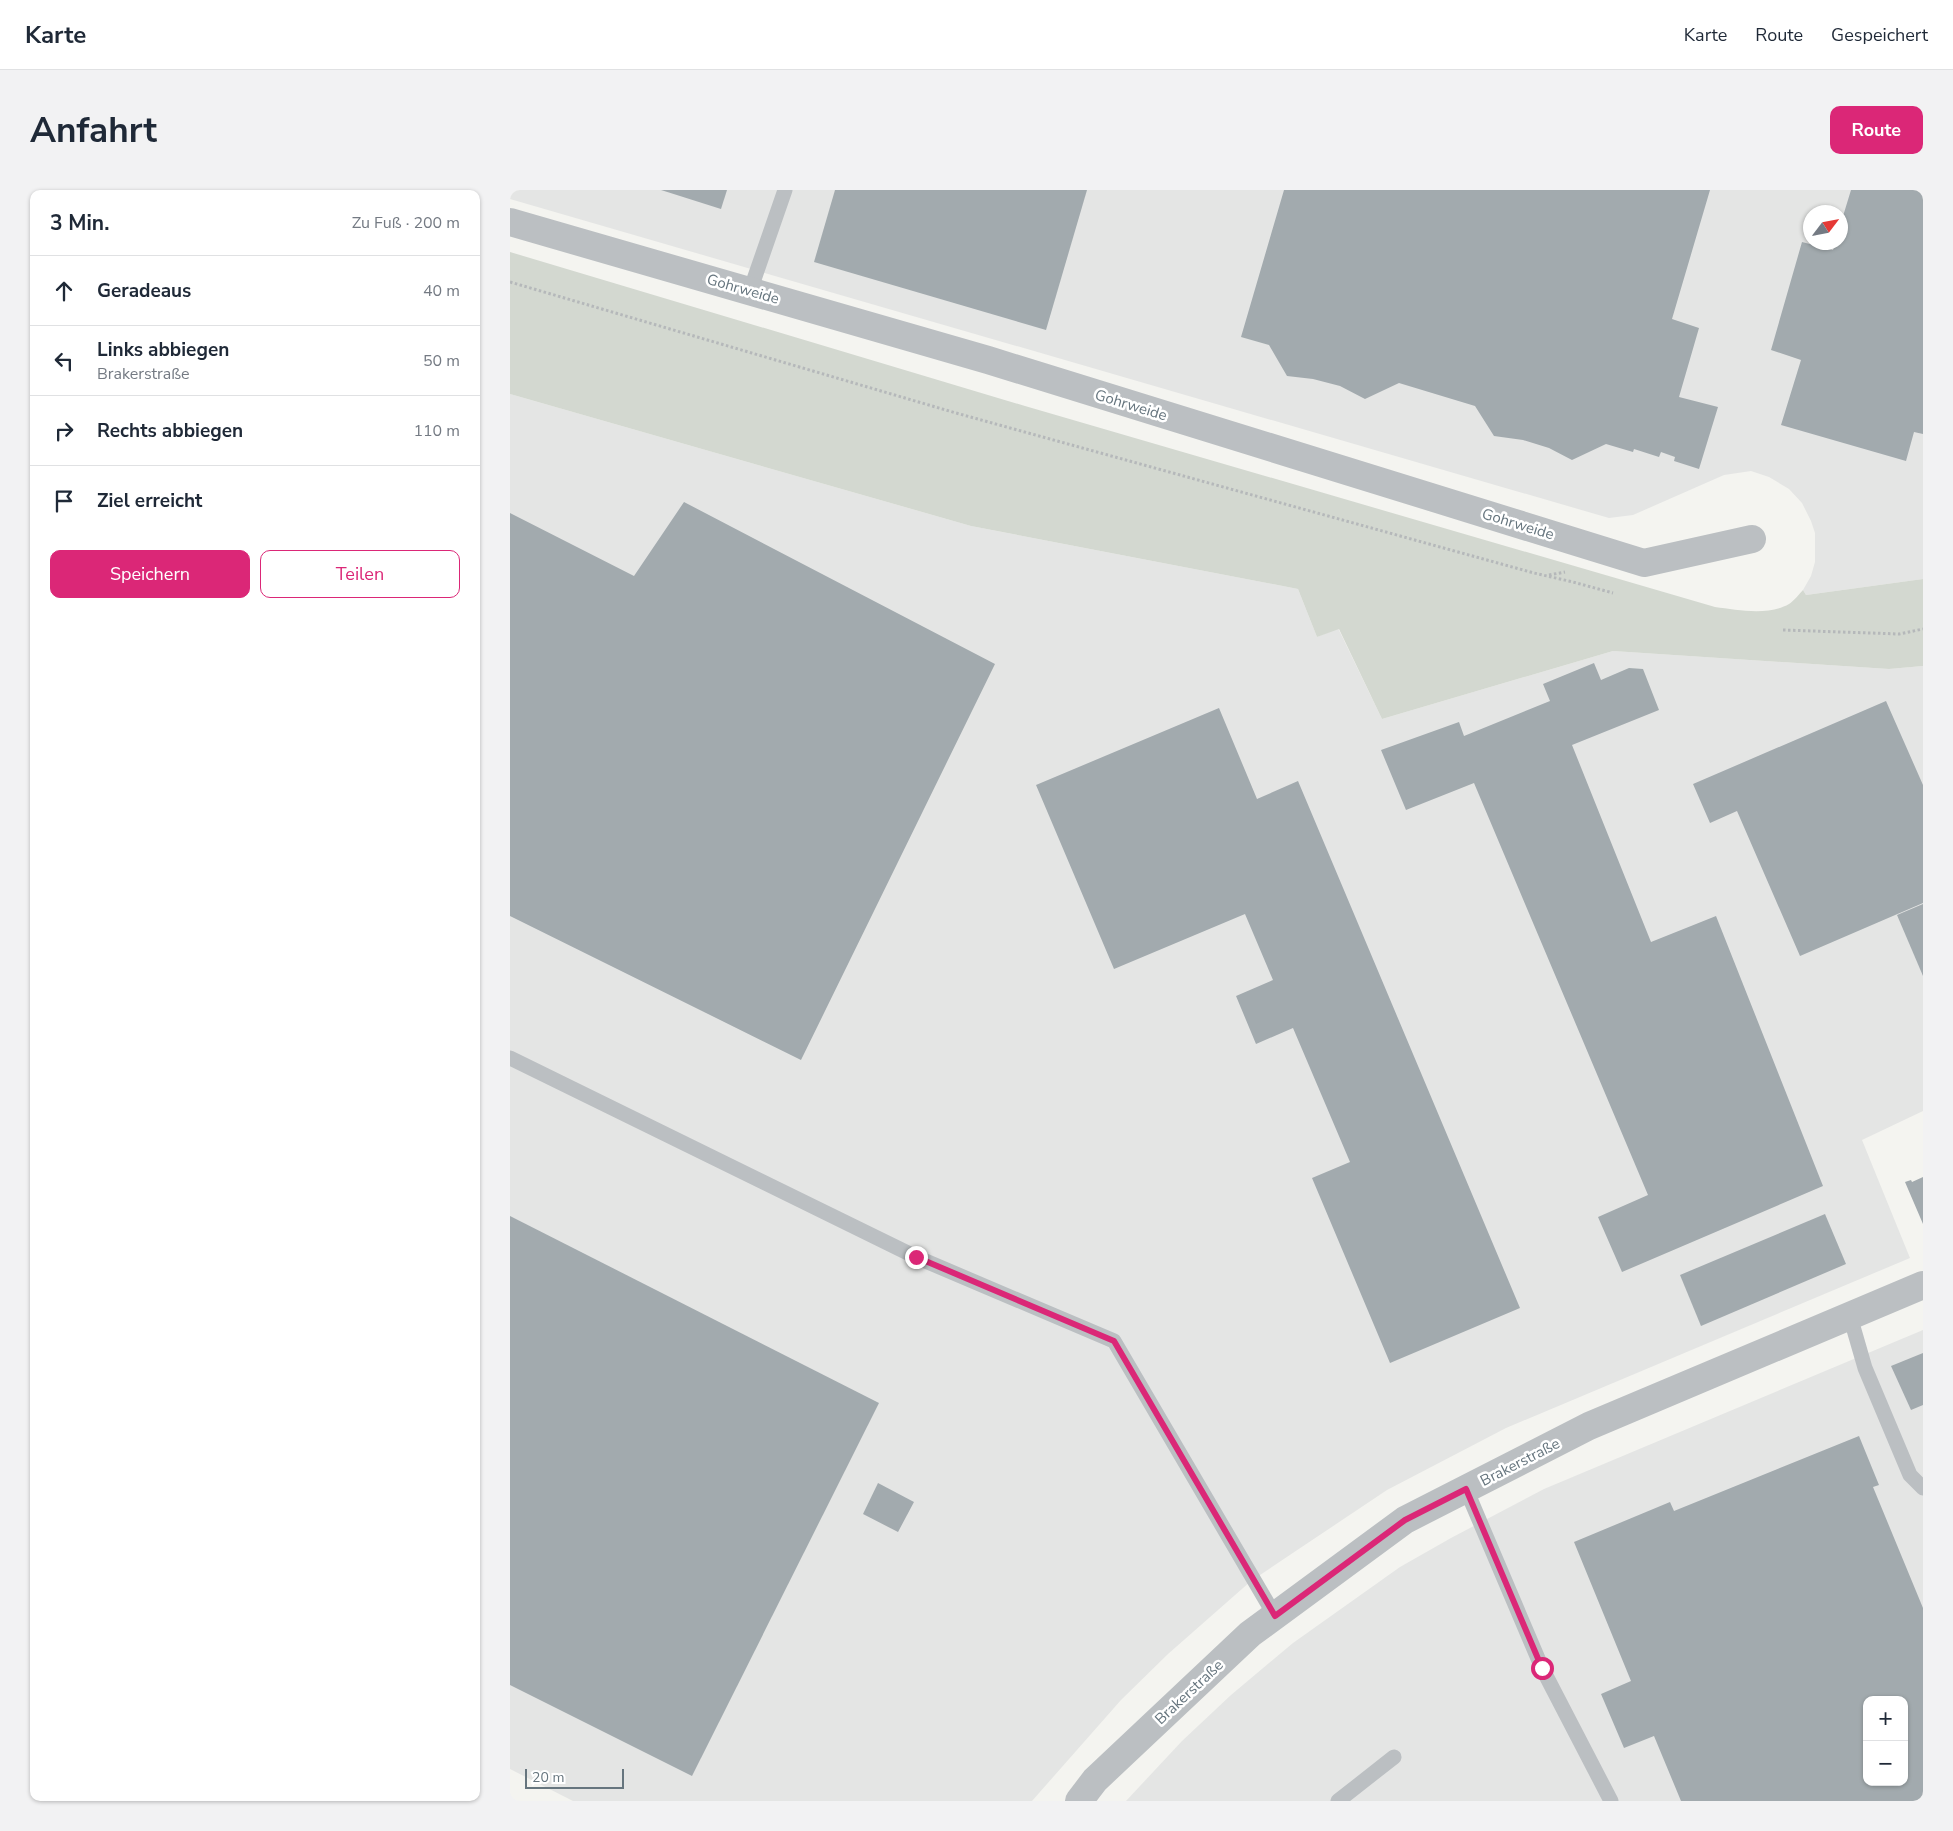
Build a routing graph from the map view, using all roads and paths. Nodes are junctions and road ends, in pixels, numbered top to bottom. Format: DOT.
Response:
graph roads {
  1 [pos="785,190"];
  2 [pos="510,222"];
  3 [pos="510,282"];
  4 [pos="750,291"];
  5 [pos="1752,539"];
  6 [pos="1613,593"];
  7 [pos="1923,629"];
  8 [pos="1783,630"];
  9 [pos="510,1058"];
  10 [pos="1923,1284"];
  11 [pos="1850,1316"];
  12 [pos="1923,1488"];
  13 [pos="1466,1489"];
  14 [pos="1275,1616"];
  15 [pos="1394,1757"];
  16 [pos="1079,1801"];
  17 [pos="1338,1801"];
  18 [pos="1611,1801"];
  1 -- 4 [label="lane"];
  2 -- 4 [label="street, Gohrweide"];
  3 -- 6 [label="path"];
  4 -- 5 [label="street, Gohrweide"];
  7 -- 8 [label="path"];
  9 -- 14 [label="lane"];
  10 -- 11 [label="street, Brakerstraße"];
  11 -- 12 [label="lane"];
  11 -- 13 [label="street, Brakerstraße"];
  13 -- 14 [label="street, Brakerstraße"];
  13 -- 18 [label="lane"];
  14 -- 16 [label="street, Brakerstraße"];
  15 -- 17 [label="lane"];
}
